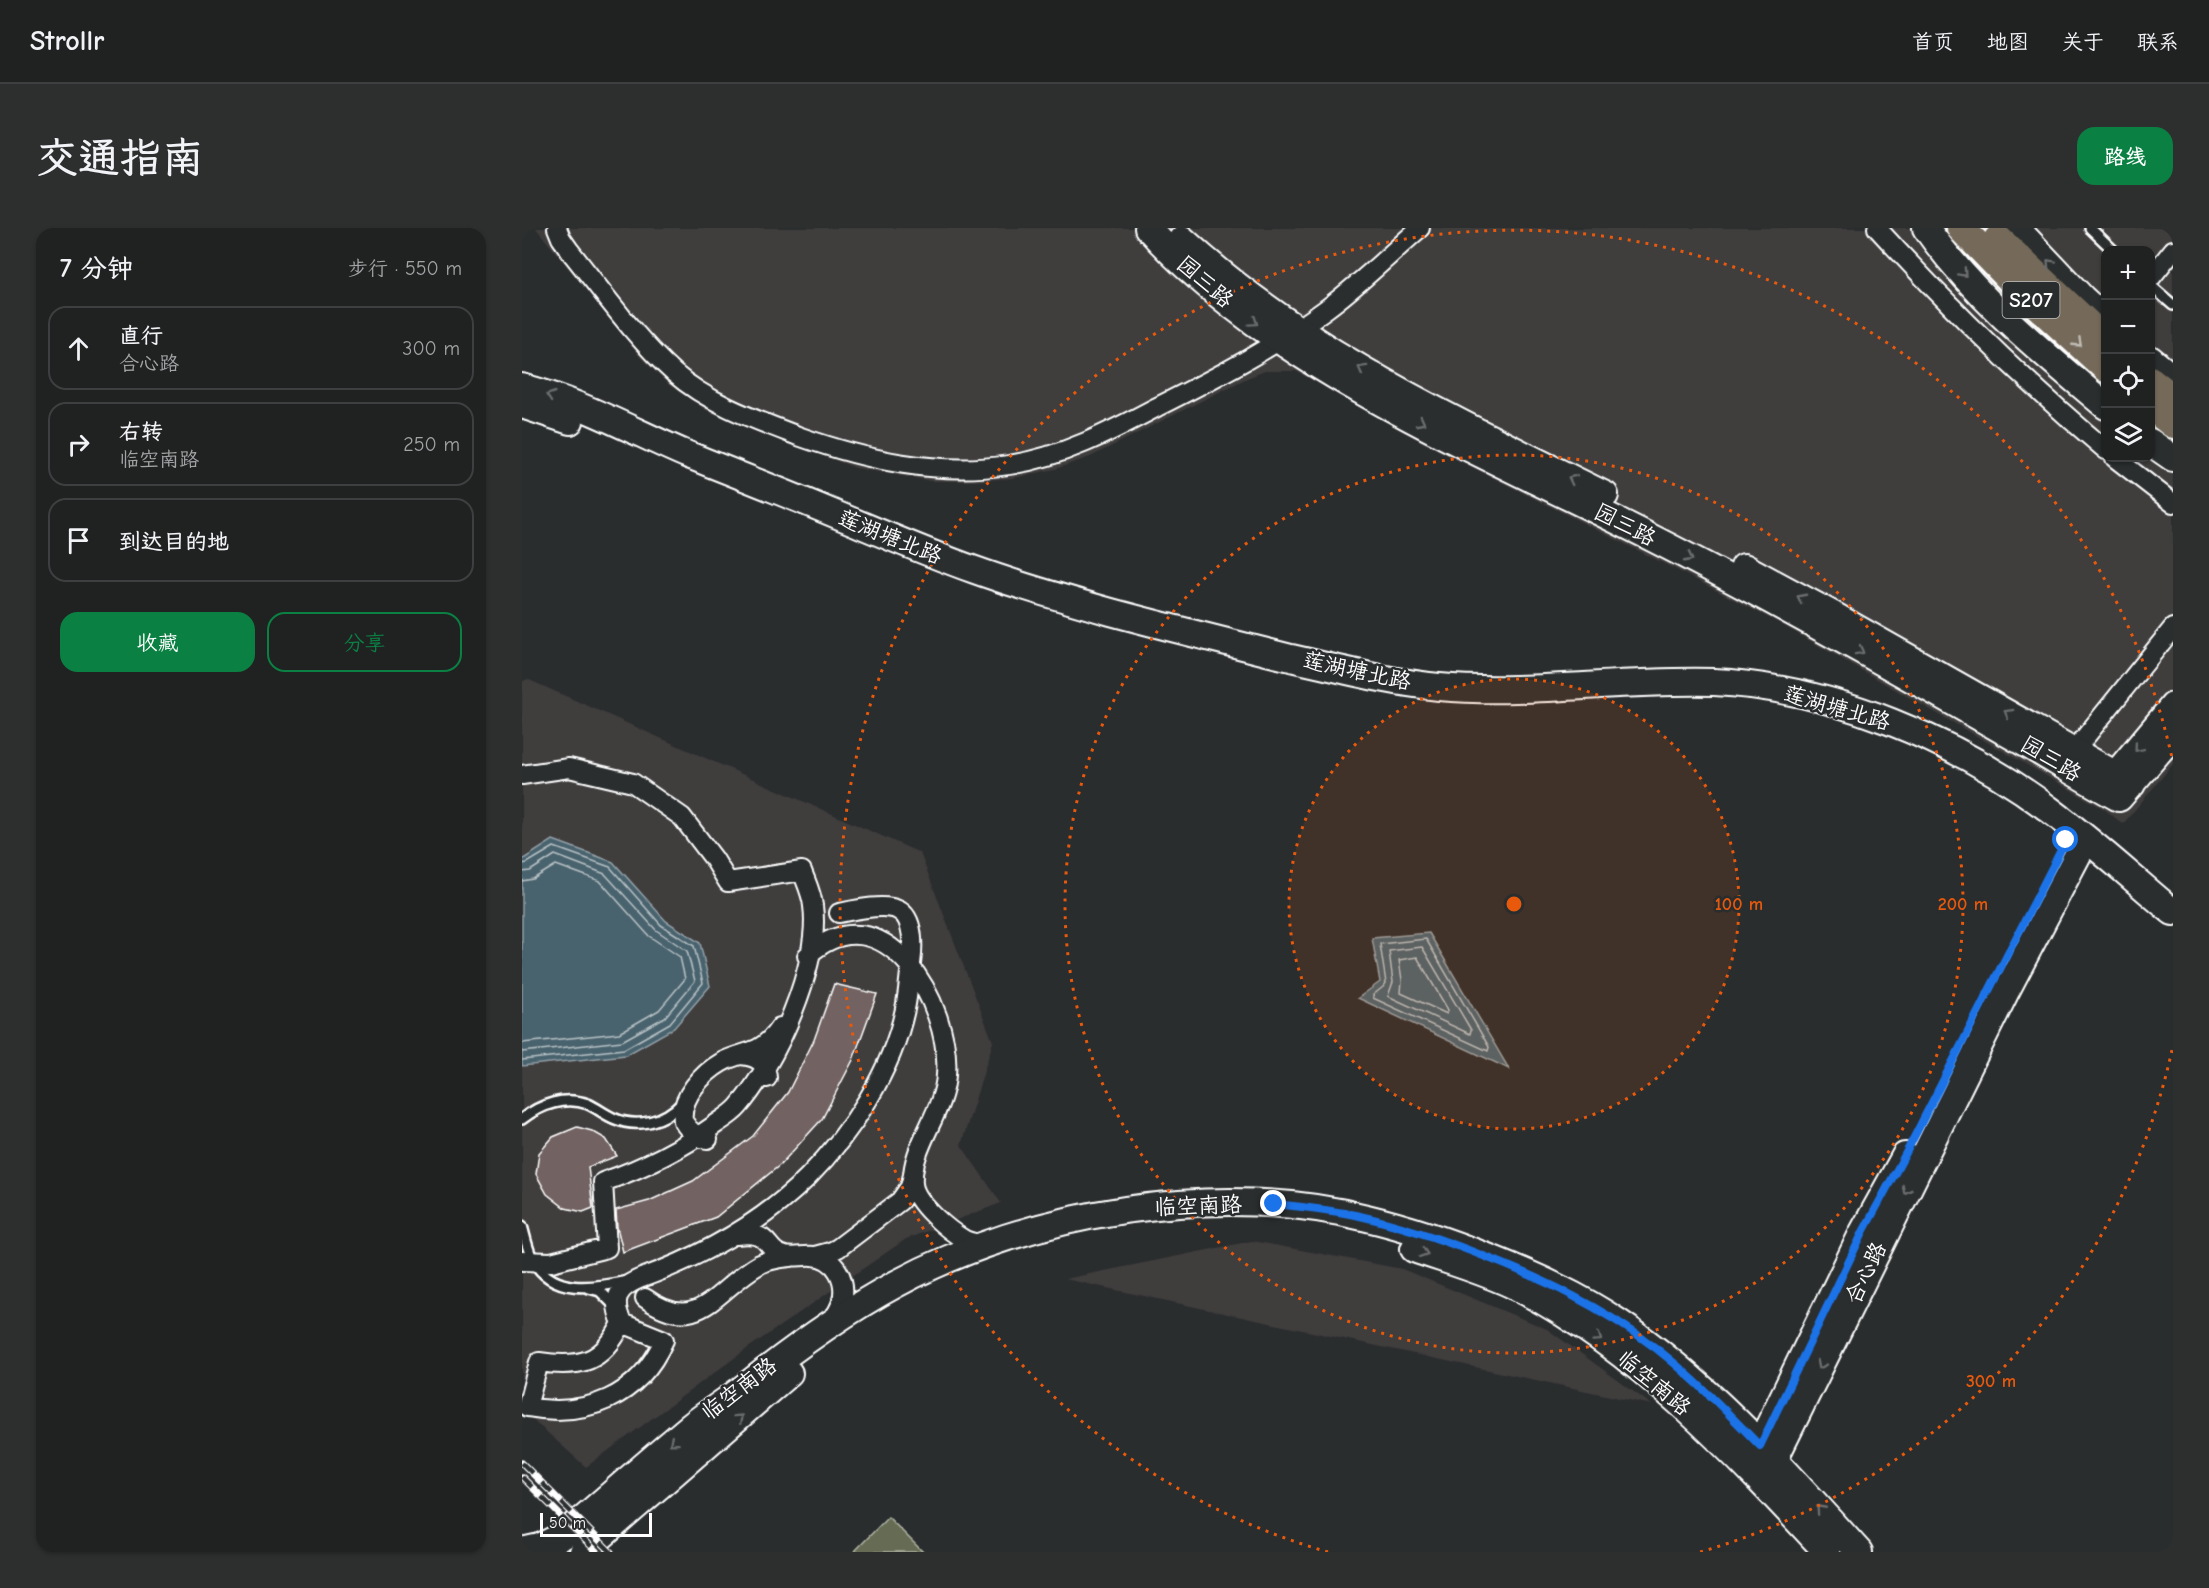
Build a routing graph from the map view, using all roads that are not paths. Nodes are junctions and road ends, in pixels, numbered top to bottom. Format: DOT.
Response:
graph roads {
  1 [pos="557,228"];
  2 [pos="1148,228"];
  3 [pos="1171,228"];
  4 [pos="1420,228"];
  5 [pos="1877,228"];
  6 [pos="1926,228"];
  7 [pos="1961,228"];
  8 [pos="1988,228"];
  9 [pos="2016,228"];
  10 [pos="2090,228"];
  11 [pos="2109,246"];
  12 [pos="2173,250"];
  13 [pos="2155,274"];
  14 [pos="2155,289"];
  15 [pos="2173,305"];
  16 [pos="2101,315"];
  17 [pos="1288,335"];
  18 [pos="2101,336"];
  19 [pos="2155,362"];
  20 [pos="2101,363"];
  21 [pos="2173,378"];
  22 [pos="2155,383"];
  23 [pos="522,387"];
  24 [pos="2173,398"];
  25 [pos="2101,402"];
  26 [pos="522,405"];
  27 [pos="2154,408"];
  28 [pos="2173,423"];
  29 [pos="2155,445"];
  30 [pos="2101,446"];
  31 [pos="2173,458"];
  32 [pos="2120,462"];
  33 [pos="2173,502"];
  34 [pos="2173,628"];
  35 [pos="2173,706"];
  36 [pos="2173,735"];
  37 [pos="2074,751"];
  38 [pos="522,775"];
  39 [pos="2118,786"];
  40 [pos="2076,840"];
  41 [pos="2173,912"];
  42 [pos="839,913"];
  43 [pos="2173,931"];
  44 [pos="913,948"];
  45 [pos="810,953"];
  46 [pos="910,968"];
  47 [pos="924,986"];
  48 [pos="767,1042"];
  49 [pos="740,1055"];
  50 [pos="764,1067"];
  51 [pos="689,1094"];
  52 [pos="522,1119"];
  53 [pos="659,1119"];
  54 [pos="693,1132"];
  55 [pos="914,1173"];
  56 [pos="522,1226"];
  57 [pos="735,1236"];
  58 [pos="987,1245"];
  59 [pos="793,1256"];
  60 [pos="815,1256"];
  61 [pos="528,1262"];
  62 [pos="639,1279"];
  63 [pos="587,1287"];
  64 [pos="645,1298"];
  65 [pos="619,1315"];
  66 [pos="830,1323"];
  67 [pos="1767,1453"];
  68 [pos="1755,1477"];
  69 [pos="522,1551"];
  70 [pos="583,1552"];
  71 [pos="1827,1552"];
  72 [pos="1859,1552"];
  1 -- 17 [label="street"];
  2 -- 17 [label="main road, 园三路, one-way"];
  3 -- 17 [label="main road, 园三路"];
  4 -- 17 [label="street"];
  5 -- 30 [label="street"];
  6 -- 25 [label="main road, one-way"];
  7 -- 20 [label="main road, S207, one-way"];
  8 -- 18 [label="main road, S207"];
  16 -- 9 [label="main road, one-way"];
  10 -- 11 [label="lane"];
  12 -- 13 [label="street"];
  14 -- 15 [label="lane"];
  37 -- 17 [label="main road, 园三路, one-way"];
  17 -- 39 [label="main road, 园三路, one-way"];
  19 -- 21 [label="main road"];
  22 -- 24 [label="main road"];
  40 -- 23 [label="main road, 莲湖塘北路, one-way"];
  26 -- 40 [label="main road, 莲湖塘北路"];
  27 -- 28 [label="main road"];
  29 -- 31 [label="main road"];
  32 -- 33 [label="street"];
  34 -- 37 [label="street"];
  35 -- 39 [label="main road, one-way"];
  36 -- 39 [label="main road"];
  37 -- 39 [label="main road, 园三路"];
  38 -- 45 [label="street"];
  40 -- 41 [label="main road, 莲湖塘北路"];
  40 -- 43 [label="main road, 莲湖塘北路"];
  40 -- 67 [label="main road, 合心路"];
  42 -- 44 [label="street"];
  44 -- 46 [label="street"];
  44 -- 47 [label="street"];
  45 -- 46 [label="street"];
  45 -- 48 [label="street"];
  45 -- 50 [label="street"];
  46 -- 47 [label="street"];
  46 -- 57 [label="street"];
  47 -- 55 [label="street"];
  48 -- 49 [label="street"];
  48 -- 50 [label="street"];
  49 -- 50 [label="street"];
  49 -- 51 [label="street"];
  50 -- 54 [label="street"];
  51 -- 53 [label="lane"];
  51 -- 54 [label="street"];
  52 -- 53 [label="lane"];
  53 -- 54 [label="lane"];
  54 -- 61 [label="street"];
  55 -- 58 [label="street"];
  55 -- 60 [label="street"];
  56 -- 61 [label="lane"];
  57 -- 59 [label="street"];
  57 -- 62 [label="street"];
  58 -- 66 [label="main road, 临空南路"];
  58 -- 67 [label="main road, 临空南路"];
  59 -- 60 [label="street"];
  59 -- 64 [label="street"];
  60 -- 66 [label="street"];
  61 -- 63 [label="lane"];
  62 -- 63 [label="lane"];
  62 -- 65 [label="street"];
  63 -- 65 [label="lane"];
  65 -- 65 [label="street"];
  66 -- 69 [label="main road, 临空南路, one-way"];
  67 -- 68 [label="main road, 合心路"];
  72 -- 67 [label="main road, 临空南路, one-way"];
  70 -- 68 [label="main road, 临空南路, one-way"];
  68 -- 71 [label="main road, 临空南路"];
}
